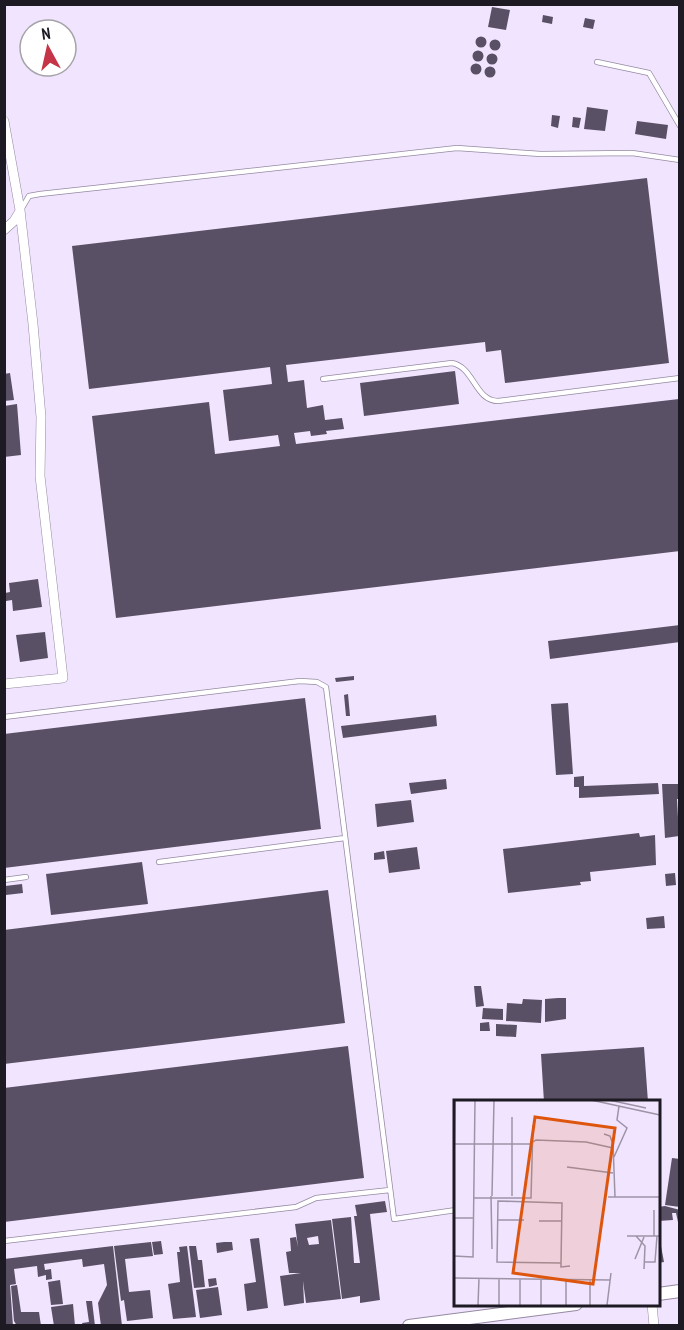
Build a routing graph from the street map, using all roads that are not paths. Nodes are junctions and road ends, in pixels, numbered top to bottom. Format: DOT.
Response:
graph roads {
  1 [pos="597,62"];
  2 [pos="4,121"];
  3 [pos="680,126"];
  4 [pos="680,160"];
  5 [pos="20,210"];
  6 [pos="4,230"];
  7 [pos="680,378"];
  8 [pos="323,379"];
  9 [pos="4,684"];
  10 [pos="4,717"];
  11 [pos="345,838"];
  12 [pos="159,862"];
  13 [pos="26,877"];
  14 [pos="4,880"];
  15 [pos="390,1190"];
  16 [pos="454,1210"];
  17 [pos="4,1241"];
  18 [pos="680,1291"];
  19 [pos="660,1294"];
  20 [pos="569,1306"];
  21 [pos="652,1306"];
  22 [pos="452,1323"];
  23 [pos="409,1326"];
  24 [pos="654,1326"];
  1 -- 3 [label="lane"];
  2 -- 5 [label="street"];
  4 -- 5 [label="lane"];
  5 -- 6 [label="street"];
  5 -- 9 [label="street"];
  7 -- 8 [label="lane"];
  10 -- 11 [label="lane"];
  11 -- 12 [label="lane"];
  11 -- 15 [label="lane"];
  13 -- 14 [label="lane"];
  15 -- 16 [label="lane"];
  15 -- 17 [label="lane"];
  18 -- 19 [label="street"];
  20 -- 22 [label="street"];
  21 -- 24 [label="street"];
  22 -- 23 [label="street"];
}
